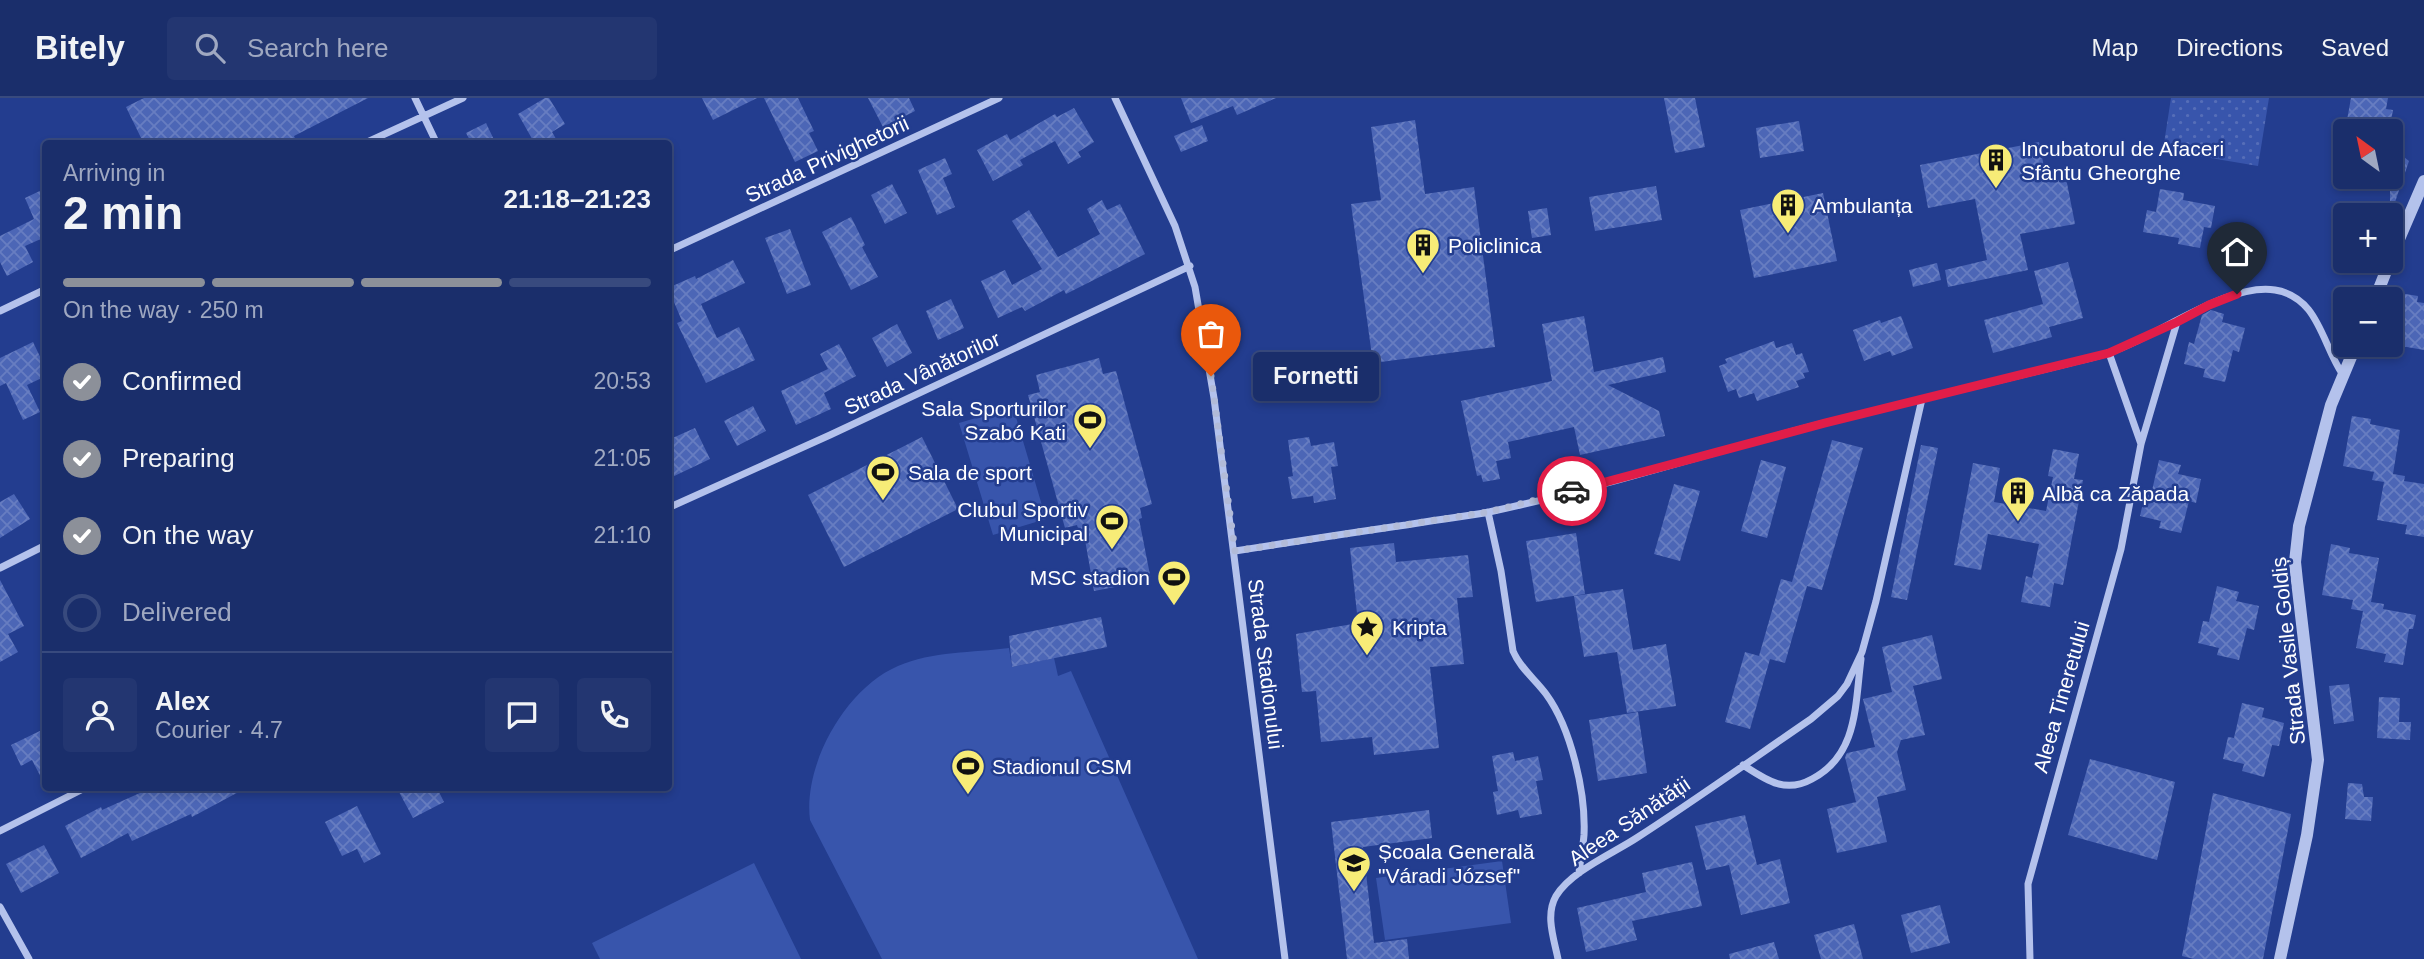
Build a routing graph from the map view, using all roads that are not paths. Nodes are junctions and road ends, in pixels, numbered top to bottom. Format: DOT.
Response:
graph roads {
  1 [pos="415,98"];
  2 [pos="463,98"];
  3 [pos="999,98"];
  4 [pos="1115,98"];
  5 [pos="424,116"];
  6 [pos="372,140"];
  7 [pos="435,140"];
  8 [pos="2424,181"];
  9 [pos="2403,230"];
  10 [pos="672,249"];
  11 [pos="1190,266"];
  12 [pos="42,291"];
  13 [pos="0,311"];
  14 [pos="2177,322"];
  15 [pos="2109,353"];
  16 [pos="2351,357"];
  17 [pos="2343,375"];
  18 [pos="1922,399"];
  19 [pos="2141,444"];
  20 [pos="672,506"];
  21 [pos="1488,512"];
  22 [pos="42,547"];
  23 [pos="1235,551"];
  24 [pos="0,568"];
  25 [pos="1862,652"];
  26 [pos="1743,765"];
  27 [pos="79,791"];
  28 [pos="0,831"];
  29 [pos="1579,873"];
  30 [pos="0,906"];
  31 [pos="2028,958"];
  32 [pos="29,959"];
  33 [pos="1285,959"];
  34 [pos="1558,959"];
  35 [pos="2280,959"];
  1 -- 5 [label="street"];
  2 -- 5 [label="street"];
  3 -- 10 [label="street, Strada Privighetorii"];
  4 -- 11 [label="street, Strada Stadionului"];
  5 -- 6 [label="street"];
  5 -- 7 [label="street"];
  8 -- 9 [label="street"];
  11 -- 20 [label="street, Strada Vânătorilor"];
  11 -- 23 [label="street, Strada Stadionului"];
  12 -- 13 [label="street"];
  14 -- 15 [label="street"];
  14 -- 17 [label="street"];
  14 -- 19 [label="street, Aleea Tineretului"];
  15 -- 18 [label="street"];
  15 -- 19 [label="street"];
  16 -- 17 [label="street, Strada Vasile Goldiș"];
  17 -- 35 [label="street, Strada Vasile Goldiș"];
  18 -- 21 [label="street"];
  18 -- 25 [label="street, Aleea Sănătății"];
  19 -- 31 [label="street, Aleea Tineretului"];
  21 -- 23 [label="street"];
  21 -- 29 [label="street"];
  22 -- 24 [label="street"];
  23 -- 33 [label="street, Strada Stadionului"];
  25 -- 26 [label="street, Aleea Sănătății"];
  25 -- 26 [label="street, Aleea Sănătății"];
  26 -- 29 [label="street, Aleea Sănătății"];
  27 -- 28 [label="street"];
  29 -- 34 [label="street, Aleea Sănătății"];
  30 -- 32 [label="street"];
}
